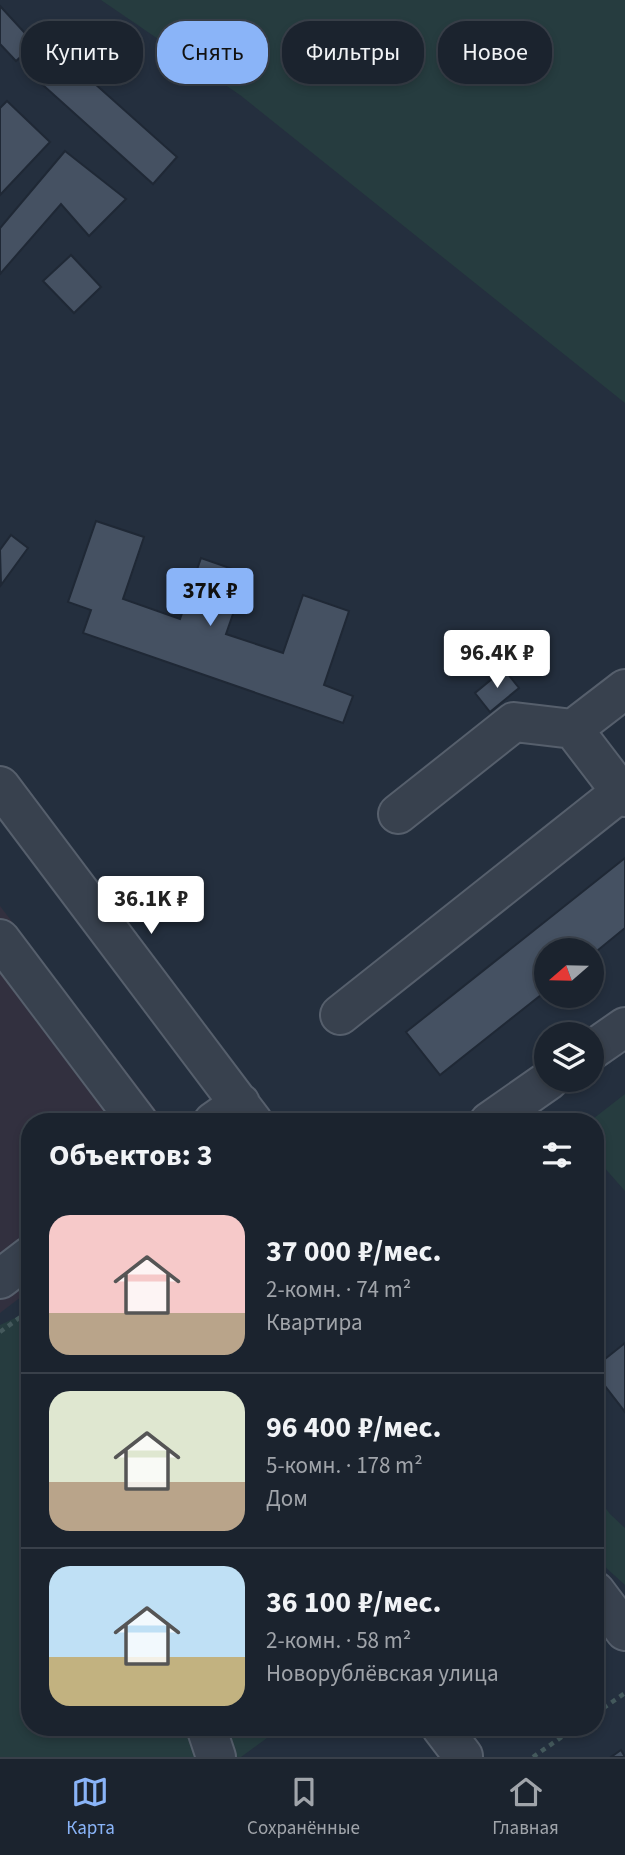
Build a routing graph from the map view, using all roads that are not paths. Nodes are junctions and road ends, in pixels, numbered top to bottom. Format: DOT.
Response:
graph roads {
  1 [pos="625,689"];
  2 [pos="573,729"];
  3 [pos="0,786"];
  4 [pos="623,795"];
  5 [pos="398,814"];
  6 [pos="0,939"];
  7 [pos="340,1015"];
  8 [pos="625,1027"];
  9 [pos="604,1042"];
  10 [pos="534,1090"];
  11 [pos="131,1113"];
  12 [pos="233,1113"];
  13 [pos="502,1113"];
  14 [pos="21,1263"];
  15 [pos="0,1279"];
  16 [pos="604,1603"];
  17 [pos="625,1631"];
  18 [pos="209,1736"];
  19 [pos="449,1736"];
  20 [pos="463,1756"];
  21 [pos="216,1757"];
  1 -- 2 [label="street"];
  2 -- 4 [label="street"];
  2 -- 5 [label="street"];
  3 -- 12 [label="street"];
  4 -- 7 [label="street"];
  6 -- 11 [label="street"];
  8 -- 9 [label="street"];
  10 -- 13 [label="street"];
  14 -- 15 [label="street"];
  16 -- 17 [label="street"];
  18 -- 21 [label="street"];
  19 -- 20 [label="street"];
}
